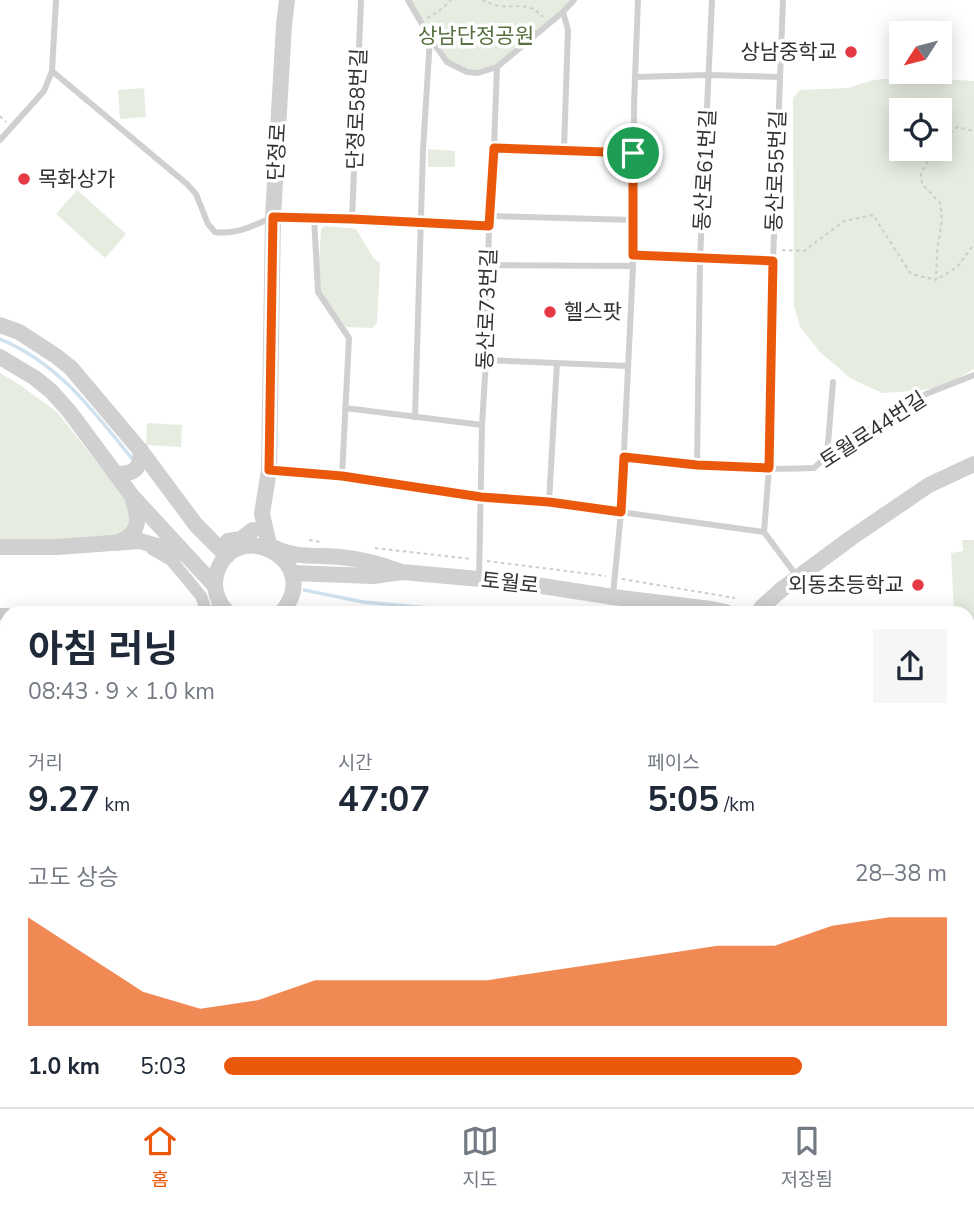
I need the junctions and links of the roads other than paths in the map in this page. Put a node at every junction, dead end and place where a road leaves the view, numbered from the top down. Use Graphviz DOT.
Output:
graph roads {
  1 [pos="287,0"];
  2 [pos="361,0"];
  3 [pos="408,0"];
  4 [pos="574,0"];
  5 [pos="638,0"];
  6 [pos="712,0"];
  7 [pos="783,0"];
  8 [pos="54,2"];
  9 [pos="563,12"];
  10 [pos="430,38"];
  11 [pos="496,68"];
  12 [pos="52,71"];
  13 [pos="709,75"];
  14 [pos="635,77"];
  15 [pos="779,77"];
  16 [pos="0,140"];
  17 [pos="494,148"];
  18 [pos="564,149"];
  19 [pos="633,153"];
  20 [pos="491,216"];
  21 [pos="273,217"];
  22 [pos="313,217"];
  23 [pos="352,219"];
  24 [pos="633,220"];
  25 [pos="421,223"];
  26 [pos="489,226"];
  27 [pos="633,255"];
  28 [pos="701,259"];
  29 [pos="773,261"];
  30 [pos="489,265"];
  31 [pos="633,266"];
  32 [pos="0,325"];
  33 [pos="0,357"];
  34 [pos="486,360"];
  35 [pos="557,363"];
  36 [pos="628,366"];
  37 [pos="974,375"];
  38 [pos="833,383"];
  39 [pos="345,408"];
  40 [pos="415,417"];
  41 [pos="482,425"];
  42 [pos="141,452"];
  43 [pos="827,456"];
  44 [pos="624,457"];
  45 [pos="974,464"];
  46 [pos="697,465"];
  47 [pos="769,468"];
  48 [pos="269,470"];
  49 [pos="116,474"];
  50 [pos="342,476"];
  51 [pos="132,496"];
  52 [pos="481,497"];
  53 [pos="549,502"];
  54 [pos="621,512"];
  55 [pos="262,514"];
  56 [pos="196,525"];
  57 [pos="253,530"];
  58 [pos="764,532"];
  59 [pos="122,542"];
  60 [pos="245,546"];
  61 [pos="270,546"];
  62 [pos="0,547"];
  63 [pos="185,554"];
  64 [pos="227,556"];
  65 [pos="402,572"];
  66 [pos="292,573"];
  67 [pos="797,577"];
  68 [pos="479,580"];
  69 [pos="215,586"];
  70 [pos="613,597"];
  71 [pos="204,606"];
  72 [pos="219,606"];
  73 [pos="288,606"];
  74 [pos="686,606"];
  75 [pos="764,606"];
  1 -- 21 [label="street, 단정로"];
  2 -- 23 [label="lane, 단정로58번길"];
  3 -- 10 [label="lane"];
  4 -- 9 [label="lane"];
  5 -- 14 [label="lane"];
  6 -- 13 [label="lane, 동산로61번길"];
  7 -- 15 [label="lane, 동산로55번길"];
  8 -- 12 [label="lane"];
  9 -- 11 [label="lane"];
  9 -- 18 [label="lane"];
  10 -- 11 [label="lane"];
  10 -- 25 [label="lane"];
  11 -- 17 [label="lane, 동산로73번길"];
  12 -- 16 [label="lane"];
  12 -- 21 [label="lane"];
  13 -- 14 [label="lane"];
  13 -- 15 [label="lane"];
  13 -- 28 [label="lane, 동산로61번길"];
  14 -- 19 [label="lane"];
  15 -- 29 [label="lane, 동산로55번길"];
  17 -- 18 [label="lane"];
  17 -- 20 [label="lane, 동산로73번길"];
  18 -- 19 [label="lane"];
  19 -- 24 [label="lane"];
  20 -- 24 [label="lane"];
  20 -- 26 [label="lane, 동산로73번길"];
  21 -- 22 [label="lane"];
  21 -- 48 [label="street, 단정로"];
  22 -- 23 [label="lane"];
  22 -- 39 [label="lane"];
  23 -- 25 [label="lane"];
  24 -- 27 [label="lane"];
  25 -- 26 [label="lane"];
  25 -- 40 [label="lane"];
  26 -- 30 [label="lane, 동산로73번길"];
  27 -- 28 [label="lane"];
  27 -- 31 [label="lane"];
  28 -- 29 [label="lane"];
  28 -- 46 [label="lane, 동산로61번길"];
  29 -- 47 [label="lane, 동산로55번길"];
  30 -- 31 [label="lane"];
  30 -- 34 [label="lane, 동산로73번길"];
  31 -- 36 [label="lane"];
  32 -- 42 [label="street"];
  33 -- 49 [label="street"];
  34 -- 35 [label="lane"];
  34 -- 41 [label="lane, 동산로73번길"];
  35 -- 36 [label="lane"];
  35 -- 53 [label="lane"];
  36 -- 44 [label="lane"];
  37 -- 43 [label="lane, 토월로44번길"];
  38 -- 43 [label="lane"];
  39 -- 40 [label="lane"];
  39 -- 50 [label="lane"];
  40 -- 41 [label="lane"];
  41 -- 52 [label="lane, 동산로73번길"];
  42 -- 49 [label="street"];
  42 -- 56 [label="street"];
  43 -- 47 [label="lane, 토월로44번길"];
  44 -- 46 [label="lane"];
  44 -- 54 [label="lane"];
  45 -- 67 [label="street"];
  46 -- 47 [label="lane"];
  47 -- 58 [label="lane, 동산로55번길"];
  48 -- 50 [label="lane"];
  48 -- 55 [label="street, 단정로"];
  49 -- 51 [label="street"];
  50 -- 52 [label="lane"];
  51 -- 59 [label="street"];
  51 -- 63 [label="street"];
  52 -- 53 [label="lane"];
  52 -- 68 [label="lane, 동산로73번길"];
  53 -- 54 [label="lane"];
  54 -- 58 [label="lane"];
  54 -- 70 [label="lane"];
  55 -- 57 [label="street, 단정로"];
  55 -- 61 [label="street, 단정로"];
  56 -- 57 [label="street"];
  56 -- 64 [label="street"];
  57 -- 60 [label="street, 단정로"];
  58 -- 67 [label="lane"];
  59 -- 62 [label="street"];
  59 -- 63 [label="street"];
  59 -- 71 [label="street"];
  60 -- 61 [label="street"];
  60 -- 64 [label="street"];
  61 -- 65 [label="street"];
  61 -- 66 [label="street"];
  63 -- 69 [label="street"];
  64 -- 69 [label="street"];
  65 -- 66 [label="street, 토월로"];
  65 -- 68 [label="street, 토월로"];
  66 -- 73 [label="street"];
  67 -- 75 [label="street"];
  68 -- 70 [label="street, 토월로"];
  69 -- 72 [label="street"];
  70 -- 74 [label="street, 토월로"];
}
